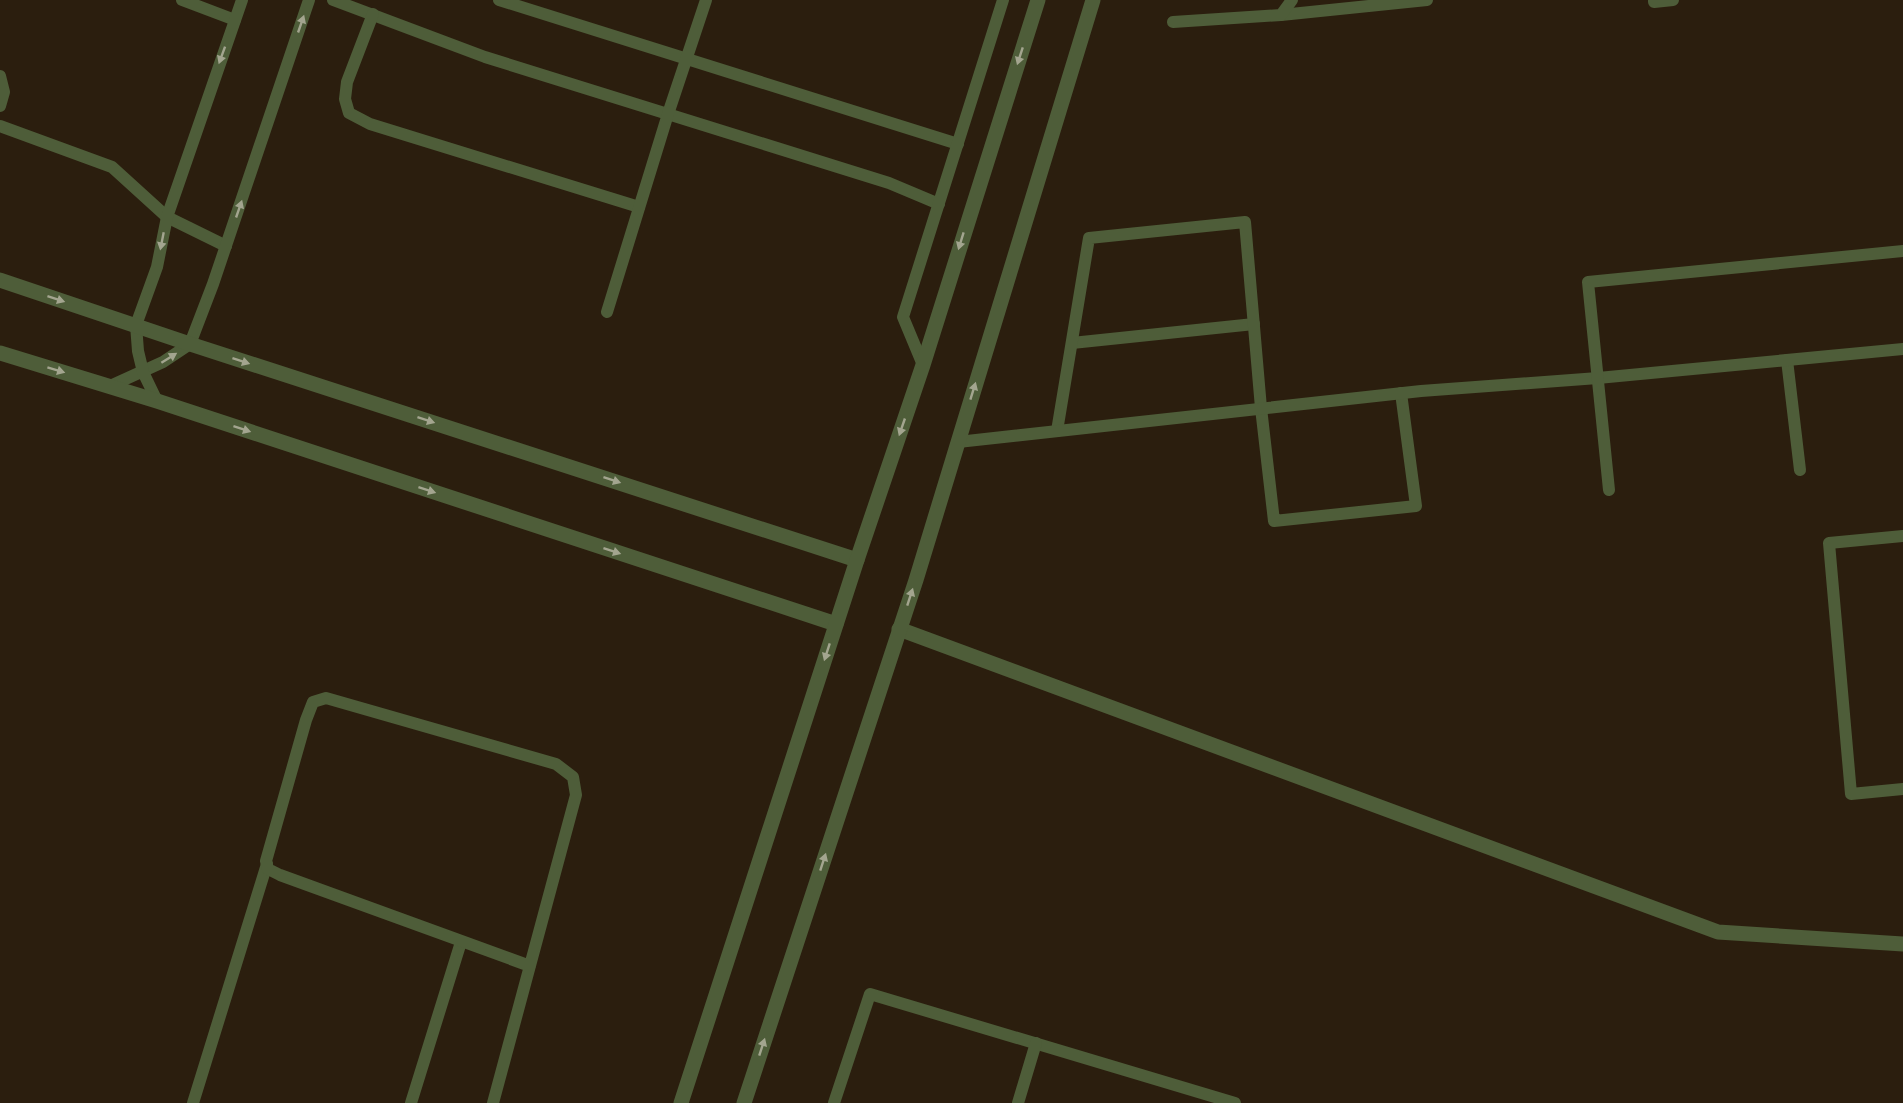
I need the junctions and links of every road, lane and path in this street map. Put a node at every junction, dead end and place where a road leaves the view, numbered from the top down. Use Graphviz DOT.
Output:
graph roads {
  1 [pos="182,0"];
  2 [pos="242,0"];
  3 [pos="309,0"];
  4 [pos="333,0"];
  5 [pos="499,0"];
  6 [pos="706,0"];
  7 [pos="1003,0"];
  8 [pos="1038,0"];
  9 [pos="1093,0"];
  10 [pos="1292,0"];
  11 [pos="1427,0"];
  12 [pos="1654,0"];
  13 [pos="1673,0"];
  14 [pos="373,14"];
  15 [pos="1281,15"];
  16 [pos="235,20"];
  17 [pos="1173,22"];
  18 [pos="686,59"];
  19 [pos="0,76"];
  20 [pos="0,105"];
  21 [pos="668,114"];
  22 [pos="0,126"];
  23 [pos="958,144"];
  24 [pos="939,204"];
  25 [pos="639,207"];
  26 [pos="167,217"];
  27 [pos="226,246"];
  28 [pos="1903,251"];
  29 [pos="0,280"];
  30 [pos="607,312"];
  31 [pos="1254,324"];
  32 [pos="136,325"];
  33 [pos="1072,343"];
  34 [pos="190,344"];
  35 [pos="1903,349"];
  36 [pos="0,353"];
  37 [pos="1787,360"];
  38 [pos="923,365"];
  39 [pos="143,372"];
  40 [pos="1598,378"];
  41 [pos="108,387"];
  42 [pos="1401,393"];
  43 [pos="157,401"];
  44 [pos="1262,408"];
  45 [pos="1056,431"];
  46 [pos="958,442"];
  47 [pos="1800,470"];
  48 [pos="1608,490"];
  49 [pos="1903,536"];
  50 [pos="857,560"];
  51 [pos="836,624"];
  52 [pos="899,629"];
  53 [pos="1903,789"];
  54 [pos="267,864"];
  55 [pos="461,942"];
  56 [pos="1903,944"];
  57 [pos="530,966"];
  58 [pos="1036,1043"];
  59 [pos="193,1103"];
  60 [pos="411,1103"];
  61 [pos="493,1103"];
  62 [pos="681,1103"];
  63 [pos="744,1103"];
  64 [pos="834,1103"];
  65 [pos="1018,1103"];
  66 [pos="1235,1103"];
  1 -- 16 [label="lane"];
  2 -- 16 [label="lane"];
  27 -- 3 [label="lane, one-way"];
  4 -- 14 [label="lane"];
  5 -- 18 [label="lane"];
  6 -- 18 [label="lane"];
  7 -- 23 [label="lane"];
  8 -- 38 [label="street, one-way"];
  46 -- 9 [label="street, one-way"];
  10 -- 15 [label="lane"];
  11 -- 15 [label="lane"];
  12 -- 13 [label="lane"];
  14 -- 21 [label="lane"];
  14 -- 25 [label="lane"];
  15 -- 17 [label="lane"];
  16 -- 26 [label="lane, one-way"];
  18 -- 21 [label="lane"];
  18 -- 23 [label="lane"];
  19 -- 20 [label="lane"];
  21 -- 24 [label="lane"];
  21 -- 25 [label="lane"];
  22 -- 26 [label="lane"];
  23 -- 24 [label="lane"];
  24 -- 38 [label="lane"];
  25 -- 30 [label="lane"];
  26 -- 27 [label="lane"];
  26 -- 32 [label="lane, one-way"];
  27 -- 34 [label="lane"];
  28 -- 40 [label="lane"];
  29 -- 32 [label="street, one-way"];
  31 -- 33 [label="lane"];
  31 -- 33 [label="lane"];
  31 -- 44 [label="lane"];
  32 -- 34 [label="street"];
  32 -- 39 [label="lane"];
  33 -- 45 [label="lane"];
  39 -- 34 [label="lane, one-way"];
  34 -- 50 [label="street, one-way"];
  35 -- 37 [label="lane"];
  36 -- 41 [label="street, one-way"];
  37 -- 40 [label="lane"];
  37 -- 47 [label="lane"];
  38 -- 50 [label="street, one-way"];
  39 -- 41 [label="lane"];
  39 -- 43 [label="lane"];
  40 -- 42 [label="lane"];
  40 -- 48 [label="lane"];
  41 -- 43 [label="street"];
  42 -- 44 [label="lane"];
  42 -- 44 [label="lane"];
  43 -- 51 [label="street, one-way"];
  44 -- 45 [label="lane"];
  45 -- 46 [label="lane"];
  52 -- 46 [label="street, one-way"];
  49 -- 53 [label="lane"];
  50 -- 51 [label="street"];
  51 -- 62 [label="street, one-way"];
  52 -- 56 [label="street"];
  63 -- 52 [label="street, one-way"];
  54 -- 55 [label="lane"];
  54 -- 57 [label="lane"];
  54 -- 59 [label="lane"];
  55 -- 57 [label="lane"];
  55 -- 60 [label="lane"];
  57 -- 61 [label="lane"];
  58 -- 64 [label="lane"];
  58 -- 65 [label="lane"];
  58 -- 66 [label="lane"];
}
